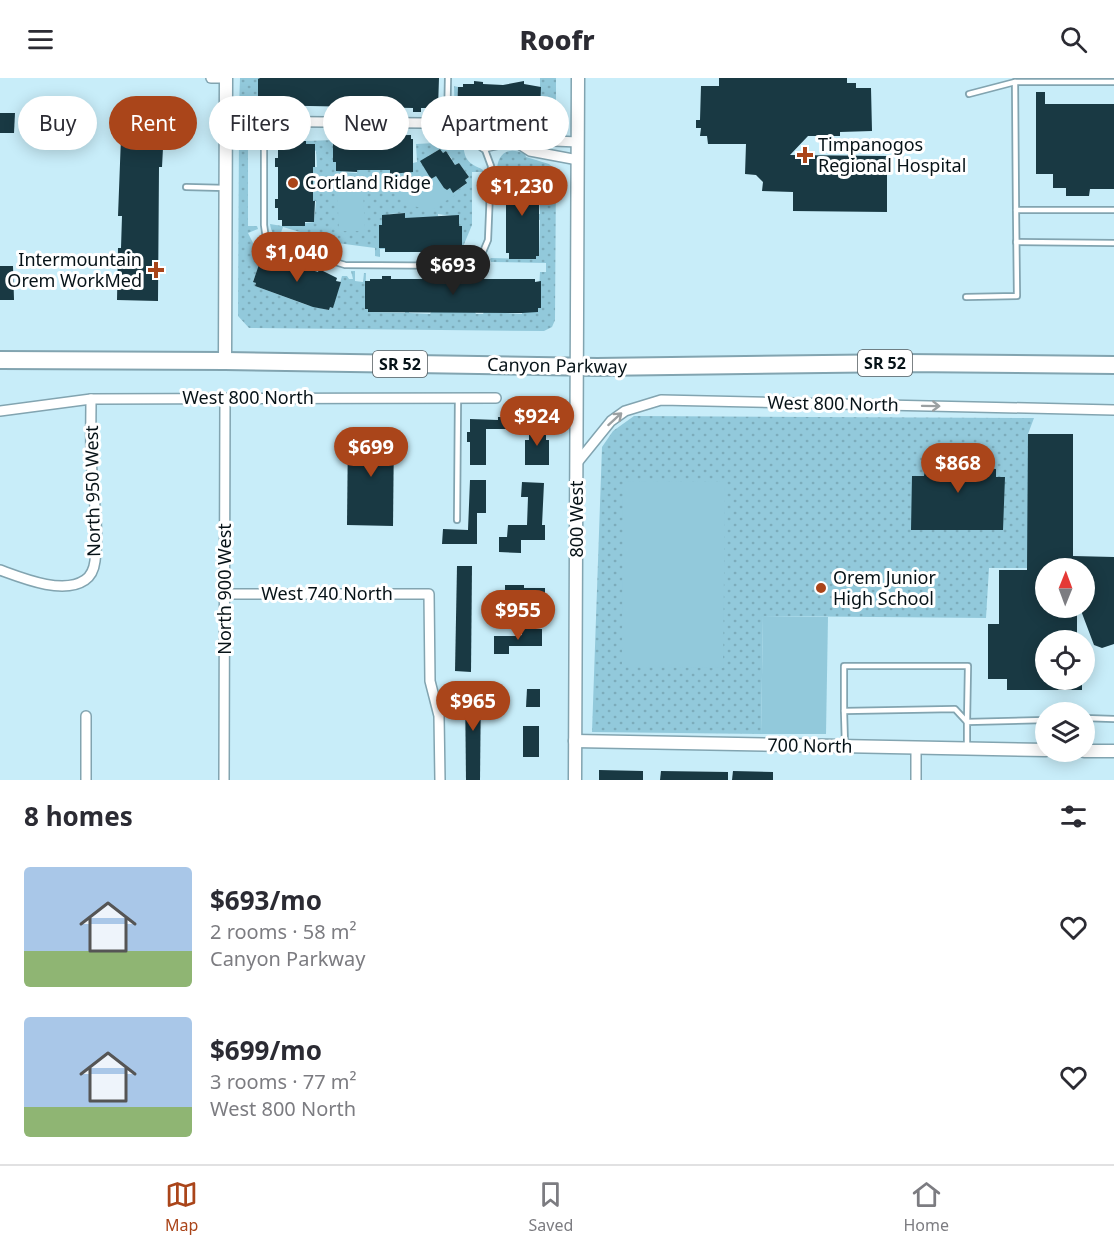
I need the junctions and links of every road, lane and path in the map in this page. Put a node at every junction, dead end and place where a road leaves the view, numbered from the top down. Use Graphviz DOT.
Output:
graph roads {
  1 [pos="211,78"];
  2 [pos="226,78"];
  3 [pos="448,78"];
  4 [pos="578,78"];
  5 [pos="1015,82"];
  6 [pos="1114,82"];
  7 [pos="969,94"];
  8 [pos="226,96"];
  9 [pos="448,96"];
  10 [pos="311,122"];
  11 [pos="421,123"];
  12 [pos="569,142"];
  13 [pos="578,142"];
  14 [pos="227,150"];
  15 [pos="264,150"];
  16 [pos="485,150"];
  17 [pos="528,150"];
  18 [pos="578,160"];
  19 [pos="186,187"];
  20 [pos="226,188"];
  21 [pos="1016,210"];
  22 [pos="1114,210"];
  23 [pos="1016,242"];
  24 [pos="1114,243"];
  25 [pos="966,297"];
  26 [pos="0,360"];
  27 [pos="225,361"];
  28 [pos="1114,365"];
  29 [pos="576,367"];
  30 [pos="225,398"];
  31 [pos="458,398"];
  32 [pos="496,398"];
  33 [pos="91,399"];
  34 [pos="1114,410"];
  35 [pos="0,411"];
  36 [pos="577,463"];
  37 [pos="457,520"];
  38 [pos="0,570"];
  39 [pos="225,594"];
  40 [pos="844,711"];
  41 [pos="86,716"];
  42 [pos="1095,718"];
  43 [pos="1114,718"];
  44 [pos="1035,720"];
  45 [pos="967,722"];
  46 [pos="575,741"];
  47 [pos="846,746"];
  48 [pos="916,748"];
  49 [pos="967,748"];
  50 [pos="1035,750"];
  51 [pos="1095,751"];
  52 [pos="1114,751"];
  53 [pos="86,780"];
  54 [pos="224,780"];
  55 [pos="440,780"];
  56 [pos="575,780"];
  57 [pos="916,780"];
  1 -- 2 [label="street"];
  2 -- 8 [label="street"];
  3 -- 9 [label="lane"];
  4 -- 13 [label="street, 800 West"];
  5 -- 6 [label="lane"];
  5 -- 7 [label="lane"];
  5 -- 21 [label="lane"];
  10 -- 11 [label="street"];
  12 -- 13 [label="street"];
  13 -- 18 [label="street, 800 West"];
  14 -- 20 [label="street"];
  15 -- 16 [label="lane"];
  17 -- 18 [label="street"];
  18 -- 29 [label="street, 800 West"];
  19 -- 20 [label="lane"];
  20 -- 27 [label="street"];
  21 -- 22 [label="lane"];
  21 -- 23 [label="lane"];
  23 -- 24 [label="lane"];
  23 -- 25 [label="lane"];
  26 -- 27 [label="highway, Canyon Parkway / SR 52"];
  27 -- 29 [label="highway, Canyon Parkway / SR 52"];
  28 -- 29 [label="highway, Canyon Parkway / SR 52"];
  29 -- 36 [label="street, 800 West"];
  30 -- 31 [label="street, West 800 North"];
  30 -- 33 [label="street, West 800 North"];
  30 -- 39 [label="street, North 900 West"];
  31 -- 32 [label="street, West 800 North"];
  31 -- 37 [label="lane"];
  33 -- 35 [label="street, West 800 North"];
  33 -- 38 [label="street, North 950 West"];
  36 -- 34 [label="street, West 800 North, one-way"];
  36 -- 46 [label="street, 800 West"];
  39 -- 54 [label="street, North 900 West"];
  39 -- 55 [label="street, West 740 North"];
  40 -- 45 [label="lane"];
  40 -- 45 [label="lane"];
  40 -- 47 [label="lane"];
  41 -- 53 [label="street"];
  42 -- 43 [label="lane"];
  44 -- 45 [label="lane"];
  45 -- 49 [label="lane"];
  46 -- 47 [label="street, 700 North"];
  46 -- 56 [label="street, 800 West"];
  47 -- 48 [label="street, 700 North"];
  48 -- 49 [label="street, 700 North"];
  48 -- 57 [label="street"];
  49 -- 50 [label="street, 700 North"];
  51 -- 52 [label="street"];
}
